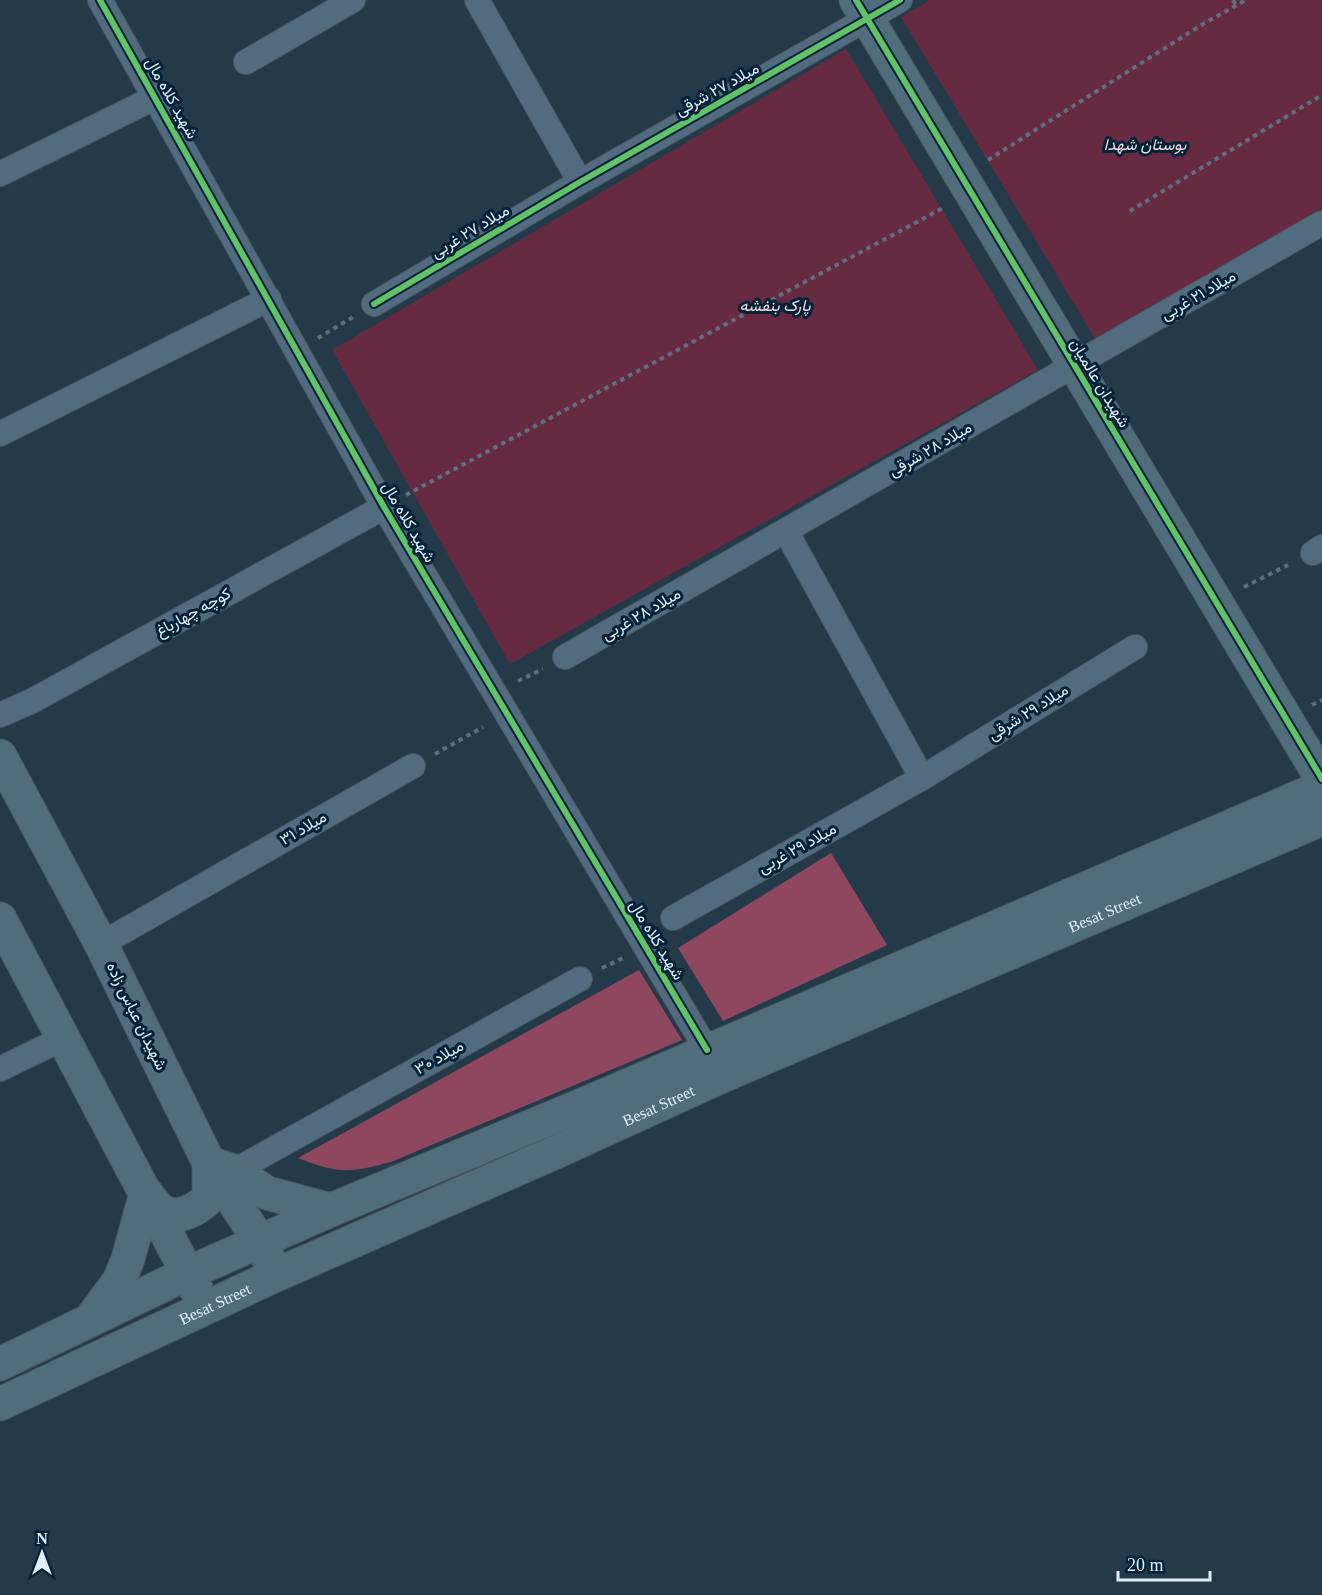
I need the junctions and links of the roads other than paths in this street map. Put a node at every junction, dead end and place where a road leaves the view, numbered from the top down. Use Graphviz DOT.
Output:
graph roads {
  1 [pos="100,0"];
  2 [pos="352,0"];
  3 [pos="477,0"];
  4 [pos="900,0"];
  5 [pos="861,10"];
  6 [pos="246,62"];
  7 [pos="156,97"];
  8 [pos="0,174"];
  9 [pos="580,182"];
  10 [pos="1322,223"];
  11 [pos="269,299"];
  12 [pos="374,304"];
  13 [pos="1074,367"];
  14 [pos="0,434"];
  15 [pos="384,507"];
  16 [pos="786,531"];
  17 [pos="1135,647"];
  18 [pos="566,657"];
  19 [pos="0,715"];
  20 [pos="0,756"];
  21 [pos="413,766"];
  22 [pos="922,778"];
  23 [pos="1322,779"];
  24 [pos="1322,787"];
  25 [pos="1322,819"];
  26 [pos="673,918"];
  27 [pos="0,919"];
  28 [pos="100,944"];
  29 [pos="580,979"];
  30 [pos="64,1038"];
  31 [pos="707,1050"];
  32 [pos="0,1069"];
  33 [pos="222,1167"];
  34 [pos="146,1193"];
  35 [pos="331,1210"];
  36 [pos="260,1242"];
  37 [pos="188,1272"];
  38 [pos="276,1275"];
  39 [pos="205,1309"];
  40 [pos="88,1322"];
  41 [pos="0,1364"];
  42 [pos="0,1404"];
  1 -- 7 [label="street, شهید کلاه مال"];
  2 -- 6 [label="street"];
  3 -- 9 [label="street"];
  4 -- 5 [label="street, میلاد ۲۷ شرقی"];
  5 -- 9 [label="street, میلاد ۲۷ شرقی"];
  5 -- 13 [label="main road, شهیدان عالمیان"];
  7 -- 8 [label="street"];
  7 -- 11 [label="street, شهید کلاه مال"];
  9 -- 12 [label="street, میلاد ۲۷ غربی"];
  10 -- 13 [label="street, میلاد ۲۱ غربی"];
  11 -- 14 [label="street"];
  11 -- 15 [label="street, شهید کلاه مال"];
  13 -- 16 [label="street, میلاد ۲۸ شرقی"];
  13 -- 23 [label="main road, شهیدان عالمیان"];
  15 -- 19 [label="street, کوچه چهارباغ"];
  15 -- 31 [label="street, شهید کلاه مال"];
  16 -- 18 [label="street, میلاد ۲۸ غربی"];
  16 -- 22 [label="street"];
  17 -- 22 [label="street, میلاد ۲۹ شرقی"];
  20 -- 28 [label="main road, شهیدان عباس زاده"];
  21 -- 28 [label="street, میلاد ۳۱"];
  22 -- 26 [label="street, میلاد ۲۹ غربی"];
  24 -- 31 [label="main road, Besat Street"];
  25 -- 38 [label="main road, Besat Street"];
  27 -- 30 [label="main road"];
  28 -- 33 [label="main road, شهیدان عباس زاده"];
  29 -- 33 [label="street, میلاد ۳۰"];
  30 -- 32 [label="street"];
  30 -- 34 [label="main road"];
  31 -- 35 [label="main road, Besat Street"];
  33 -- 34 [label="main road"];
  33 -- 35 [label="main road"];
  33 -- 36 [label="main road, شهیدان عباس زاده"];
  34 -- 37 [label="main road"];
  34 -- 40 [label="main road"];
  35 -- 36 [label="main road, Besat Street"];
  36 -- 37 [label="main road, Besat Street"];
  36 -- 38 [label="main road, شهیدان عباس زاده"];
  37 -- 39 [label="main road"];
  37 -- 40 [label="main road, Besat Street"];
  38 -- 39 [label="main road, Besat Street"];
  39 -- 42 [label="main road, Besat Street"];
  40 -- 41 [label="main road, Besat Street"];
}
